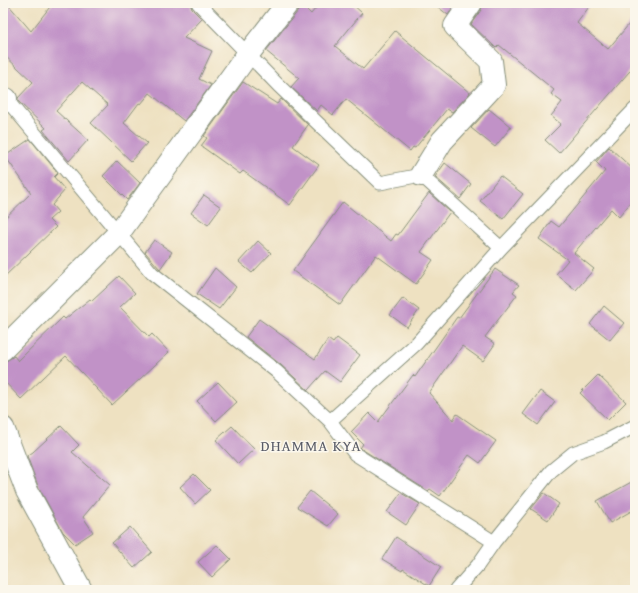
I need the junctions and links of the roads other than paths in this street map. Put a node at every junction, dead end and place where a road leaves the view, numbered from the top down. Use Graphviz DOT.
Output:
graph roads {
  1 [pos="198,3"];
  2 [pos="288,3"];
  3 [pos="471,3"];
  4 [pos="248,54"];
  5 [pos="4,97"];
  6 [pos="635,109"];
  7 [pos="421,175"];
  8 [pos="118,234"];
  9 [pos="501,248"];
  10 [pos="3,349"];
  11 [pos="330,422"];
  12 [pos="635,426"];
  13 [pos="3,428"];
  14 [pos="494,542"];
  15 [pos="81,590"];
  16 [pos="456,590"];
  1 -- 4 [label="lane"];
  2 -- 4 [label="street"];
  3 -- 7 [label="street"];
  4 -- 7 [label="lane"];
  4 -- 8 [label="street"];
  5 -- 8 [label="lane"];
  6 -- 9 [label="lane"];
  7 -- 9 [label="lane"];
  8 -- 10 [label="street"];
  8 -- 11 [label="lane"];
  9 -- 11 [label="lane"];
  11 -- 14 [label="lane"];
  12 -- 14 [label="lane"];
  13 -- 15 [label="street"];
  14 -- 16 [label="lane"];
}
